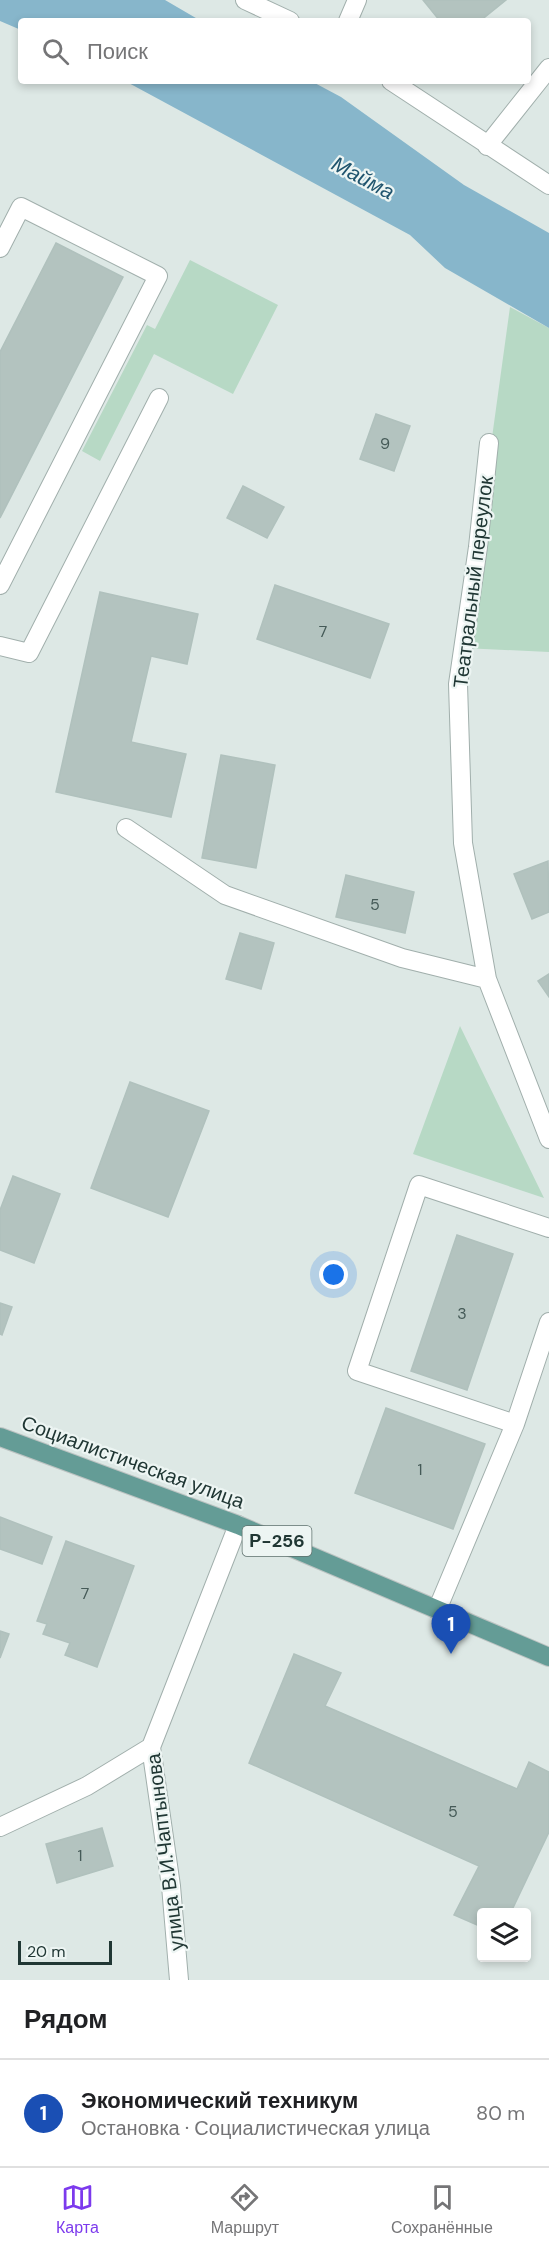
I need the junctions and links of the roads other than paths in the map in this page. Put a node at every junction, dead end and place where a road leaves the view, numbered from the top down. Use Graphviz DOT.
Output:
graph roads {
  1 [pos="245,0"];
  2 [pos="357,0"];
  3 [pos="284,18"];
  4 [pos="349,18"];
  5 [pos="549,68"];
  6 [pos="395,84"];
  7 [pos="486,146"];
  8 [pos="549,185"];
  9 [pos="0,248"];
  10 [pos="159,398"];
  11 [pos="489,443"];
  12 [pos="0,585"];
  13 [pos="0,646"];
  14 [pos="126,828"];
  15 [pos="487,979"];
  16 [pos="549,1139"];
  17 [pos="549,1228"];
  18 [pos="549,1322"];
  19 [pos="515,1424"];
  20 [pos="0,1437"];
  21 [pos="238,1525"];
  22 [pos="437,1610"];
  23 [pos="549,1657"];
  24 [pos="151,1747"];
  25 [pos="0,1827"];
  26 [pos="179,1980"];
  1 -- 3 [label="street"];
  2 -- 4 [label="street"];
  5 -- 7 [label="street"];
  6 -- 7 [label="street"];
  7 -- 8 [label="street"];
  9 -- 12 [label="street"];
  10 -- 13 [label="street"];
  11 -- 15 [label="street, Театральный переулок"];
  14 -- 15 [label="street"];
  15 -- 16 [label="street, Театральный переулок"];
  17 -- 19 [label="street"];
  18 -- 19 [label="street"];
  19 -- 22 [label="street"];
  20 -- 21 [label="main road, Социалистическая улица / Р-256"];
  21 -- 22 [label="main road, Социалистическая улица / Р-256"];
  21 -- 24 [label="street, улица В.И.Чаптынова"];
  22 -- 23 [label="main road, Социалистическая улица / Р-256"];
  24 -- 25 [label="street"];
  24 -- 26 [label="street, улица В.И.Чаптынова"];
}
